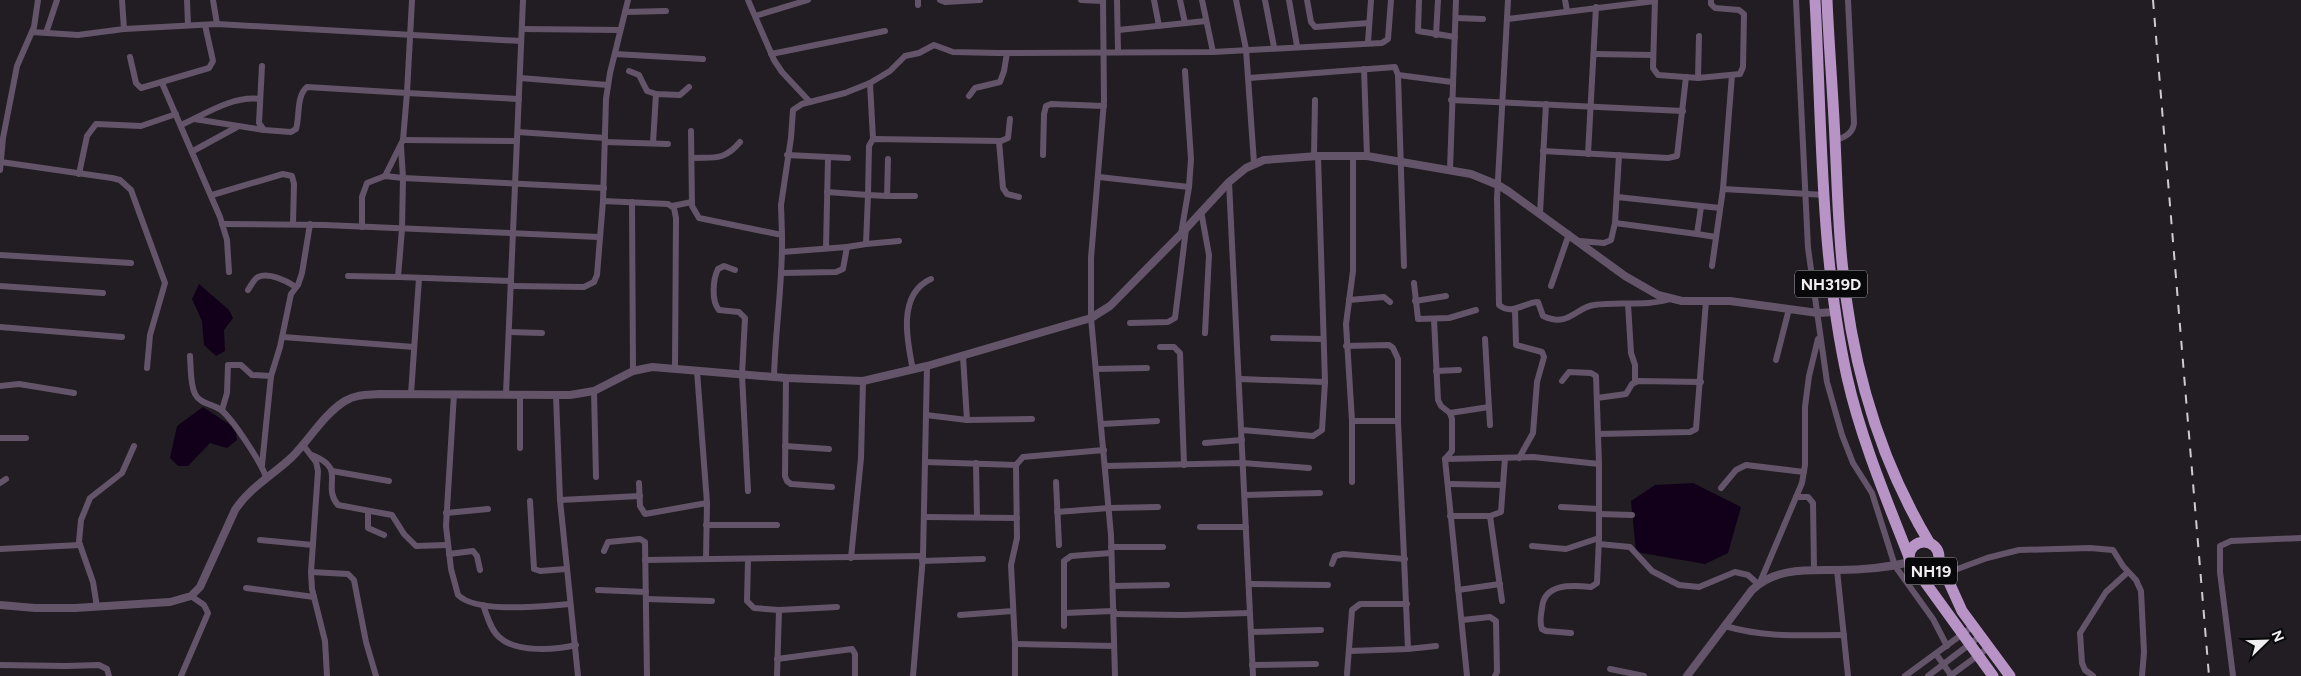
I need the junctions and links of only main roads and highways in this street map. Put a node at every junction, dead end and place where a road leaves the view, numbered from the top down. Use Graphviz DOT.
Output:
graph roads {
  1 [pos="1815,0"];
  2 [pos="1827,0"];
  3 [pos="1929,542"];
  4 [pos="1940,560"];
  5 [pos="1912,563"];
  6 [pos="1993,676"];
  7 [pos="2010,676"];
  1 -- 5 [label="highway, NH319D"];
  2 -- 3 [label="highway, NH319D"];
  3 -- 4 [label="highway, NH19"];
  3 -- 5 [label="highway, NH19"];
  4 -- 5 [label="highway, NH19"];
  4 -- 7 [label="highway"];
  5 -- 6 [label="highway, NH319D"];
}
